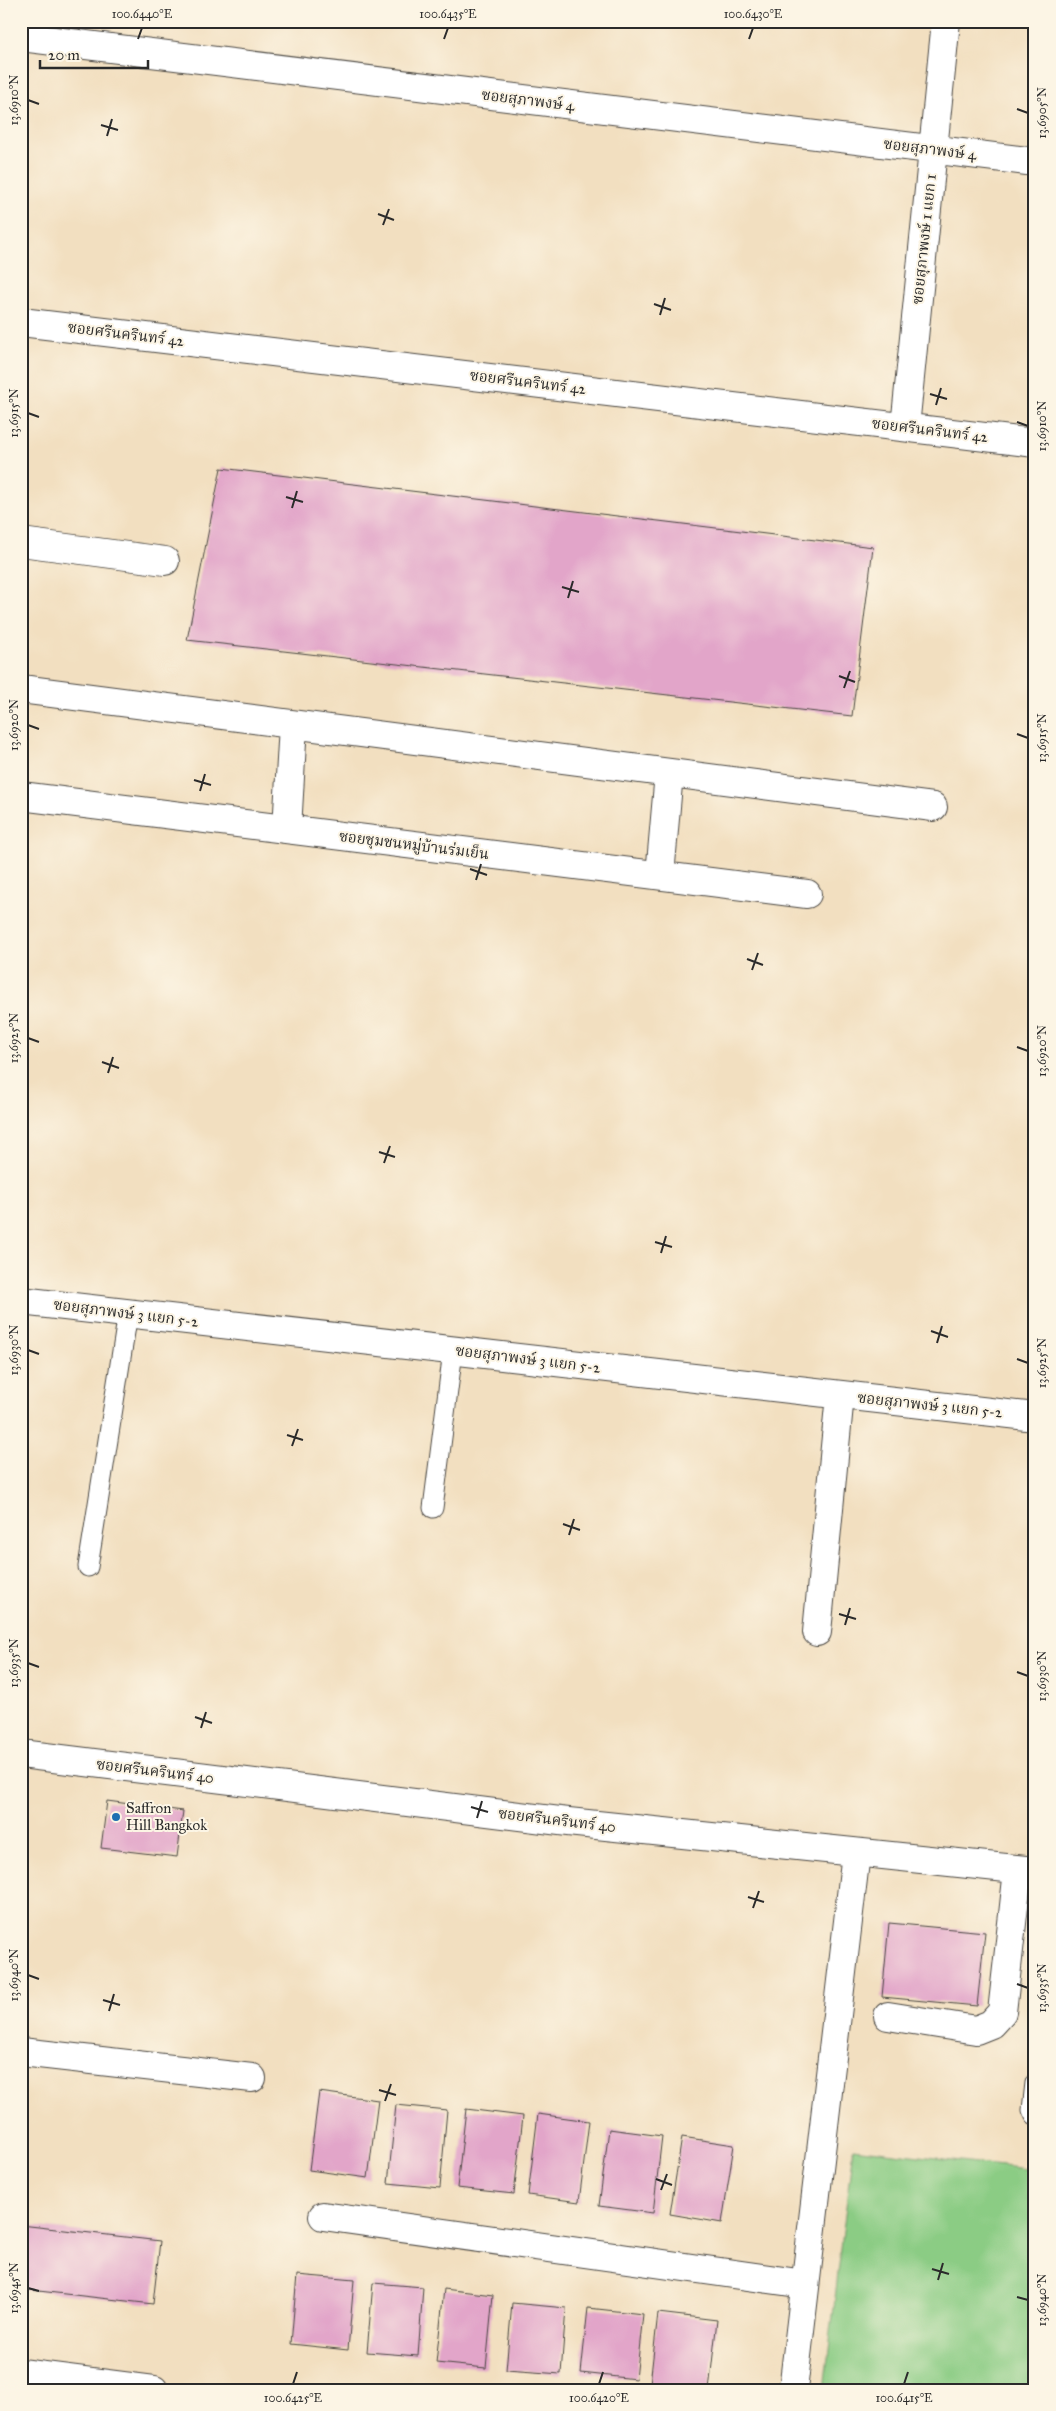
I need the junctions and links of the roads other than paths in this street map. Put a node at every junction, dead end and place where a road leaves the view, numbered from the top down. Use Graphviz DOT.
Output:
graph roads {
  1 [pos="946,21"];
  2 [pos="21,37"];
  3 [pos="933,150"];
  4 [pos="1035,162"];
  5 [pos="21,322"];
  6 [pos="905,427"];
  7 [pos="1035,442"];
  8 [pos="21,542"];
  9 [pos="165,562"];
  10 [pos="21,689"];
  11 [pos="293,725"];
  12 [pos="669,773"];
  13 [pos="21,796"];
  14 [pos="933,807"];
  15 [pos="287,829"];
  16 [pos="660,875"];
  17 [pos="807,894"];
  18 [pos="21,1301"];
  19 [pos="128,1313"];
  20 [pos="454,1351"];
  21 [pos="840,1395"];
  22 [pos="1035,1417"];
  23 [pos="433,1508"];
  24 [pos="88,1567"];
  25 [pos="817,1632"];
  26 [pos="21,1754"];
  27 [pos="856,1853"];
  28 [pos="1026,1870"];
  29 [pos="888,2016"];
  30 [pos="21,2052"];
  31 [pos="252,2078"];
  32 [pos="1035,2083"];
  33 [pos="1035,2116"];
  34 [pos="322,2216"];
  35 [pos="805,2284"];
  36 [pos="21,2373"];
  37 [pos="154,2390"];
  38 [pos="793,2390"];
  1 -- 3 [label="street, ซอยสุภาพงษ์ 1 แยก 1"];
  2 -- 3 [label="street, ซอยสุภาพงษ์ 4"];
  3 -- 4 [label="street, ซอยสุภาพงษ์ 4"];
  3 -- 6 [label="street, ซอยสุภาพงษ์ 1 แยก 1"];
  5 -- 6 [label="street, ซอยศรีนครินทร์ 42"];
  6 -- 7 [label="street, ซอยศรีนครินทร์ 42"];
  8 -- 9 [label="street"];
  10 -- 11 [label="street"];
  11 -- 12 [label="street"];
  11 -- 15 [label="street"];
  12 -- 14 [label="street"];
  12 -- 16 [label="street"];
  13 -- 15 [label="street, ซอยชุมชนหมู่บ้านร่มเย็น"];
  15 -- 16 [label="street, ซอยชุมชนหมู่บ้านร่มเย็น"];
  16 -- 17 [label="street, ซอยชุมชนหมู่บ้านร่มเย็น"];
  18 -- 19 [label="street, ซอยสุภาพงษ์ 3 แยก 5-2"];
  19 -- 20 [label="street, ซอยสุภาพงษ์ 3 แยก 5-2"];
  19 -- 24 [label="lane"];
  20 -- 21 [label="street, ซอยสุภาพงษ์ 3 แยก 5-2"];
  20 -- 23 [label="lane"];
  21 -- 22 [label="street, ซอยสุภาพงษ์ 3 แยก 5-2"];
  21 -- 25 [label="street"];
  26 -- 27 [label="street, ซอยศรีนครินทร์ 40"];
  27 -- 28 [label="street, ซอยศรีนครินทร์ 40"];
  27 -- 35 [label="street"];
  28 -- 29 [label="street"];
  30 -- 31 [label="street"];
  32 -- 33 [label="lane"];
  34 -- 35 [label="street"];
  35 -- 38 [label="street"];
  36 -- 37 [label="street"];
}
